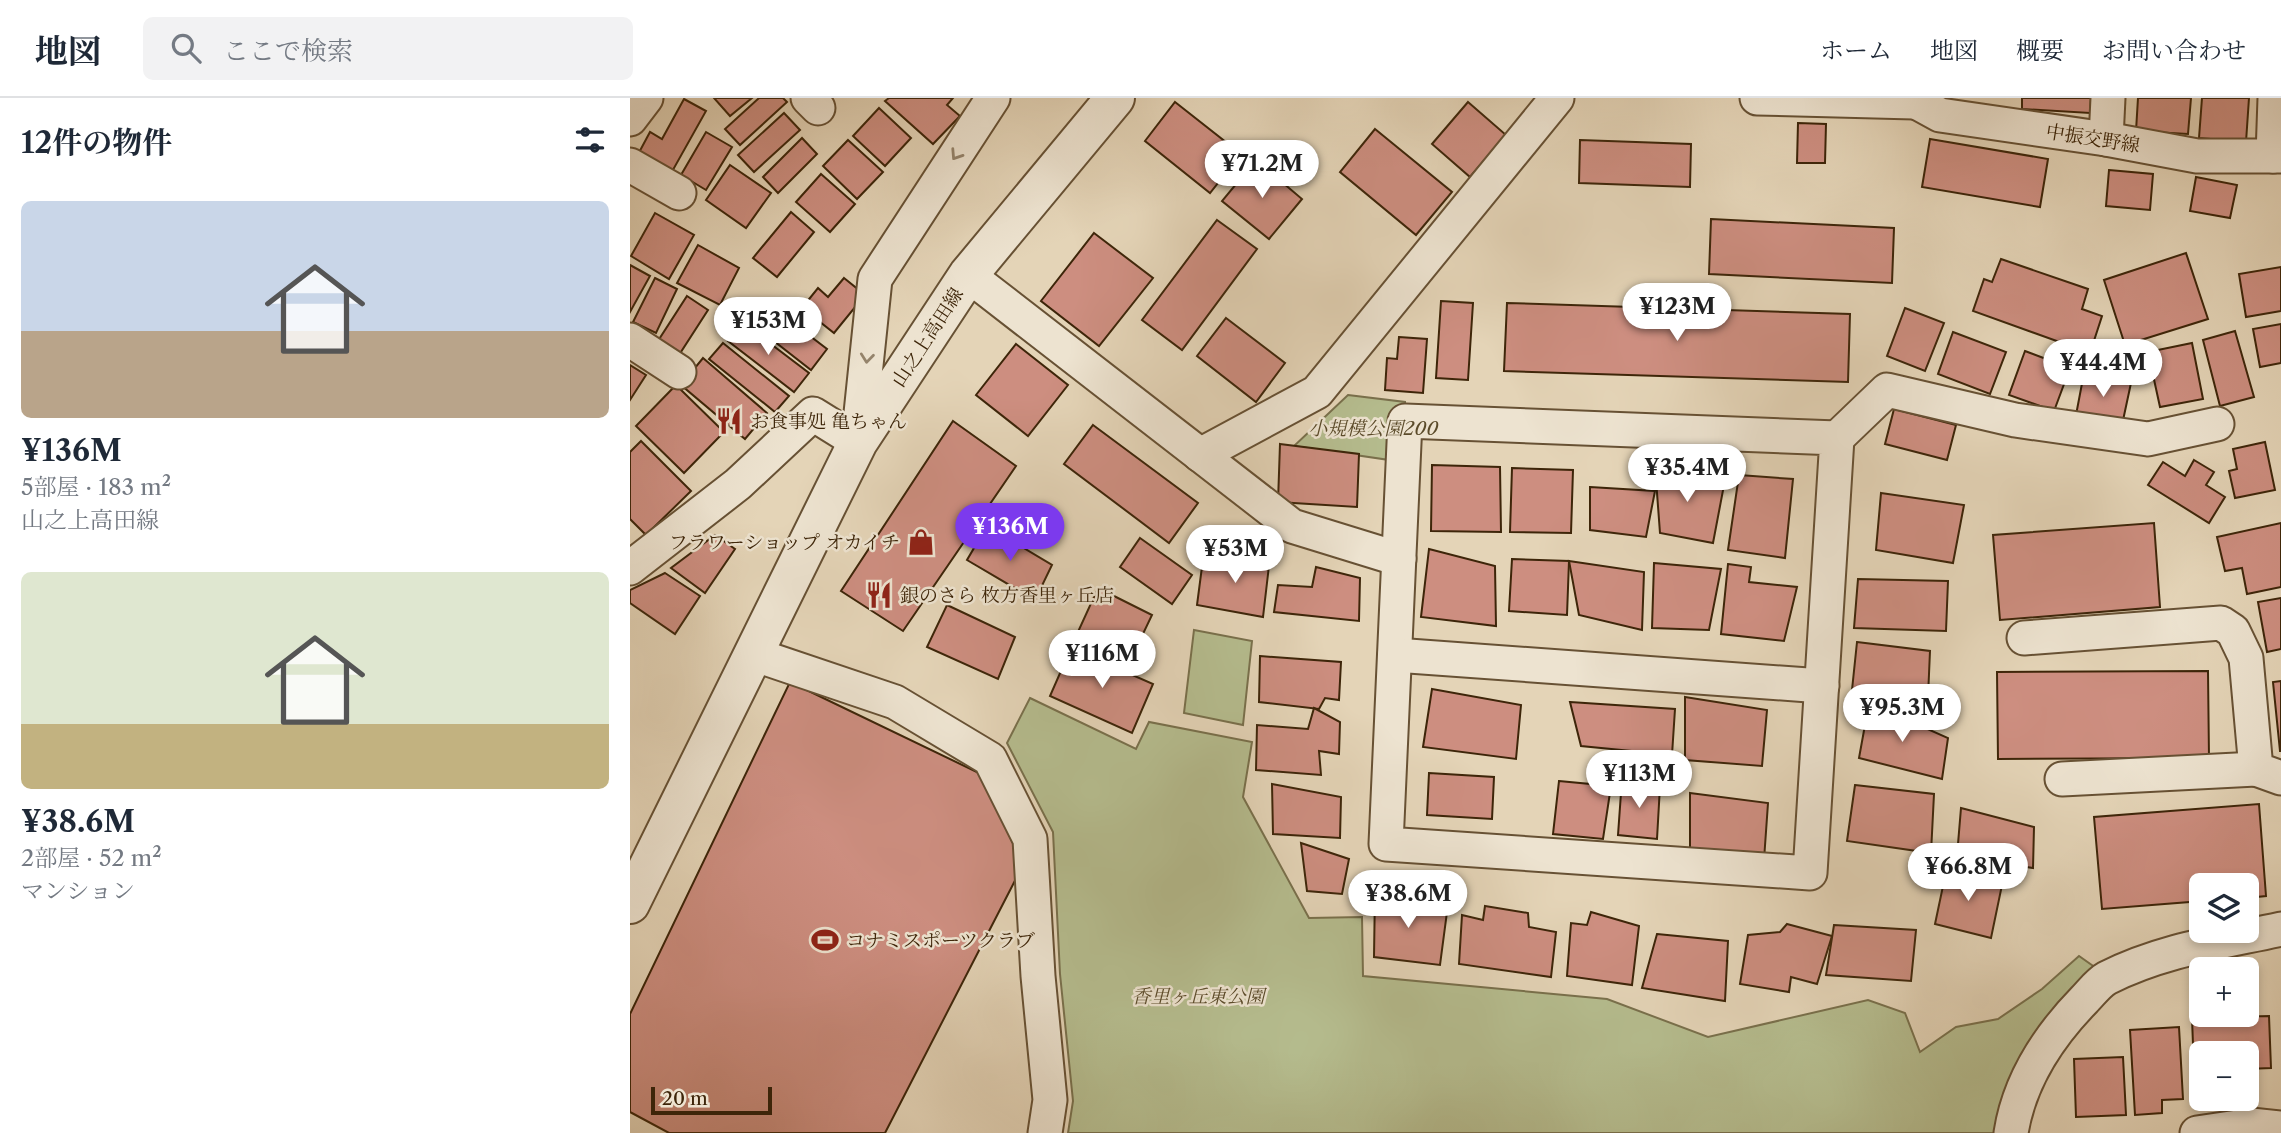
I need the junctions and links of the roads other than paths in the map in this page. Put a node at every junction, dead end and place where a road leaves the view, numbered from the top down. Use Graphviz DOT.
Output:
graph roads {
  1 [pos="646,98"];
  2 [pos="993,98"];
  3 [pos="1115,98"];
  4 [pos="1557,98"];
  5 [pos="1757,98"];
  6 [pos="2108,98"];
  7 [pos="2275,98"];
  8 [pos="1913,99"];
  9 [pos="630,119"];
  10 [pos="2106,139"];
  11 [pos="2277,156"];
  12 [pos="630,165"];
  13 [pos="680,193"];
  14 [pos="968,275"];
  15 [pos="630,340"];
  16 [pos="679,372"];
  17 [pos="2217,424"];
  18 [pos="1837,438"];
  19 [pos="858,442"];
  20 [pos="1200,456"];
  21 [pos="1399,559"];
  22 [pos="630,568"];
  23 [pos="2024,638"];
  24 [pos="753,654"];
  25 [pos="1395,654"];
  26 [pos="1822,686"];
  27 [pos="2268,774"];
  28 [pos="2062,779"];
  29 [pos="630,904"];
  30 [pos="2281,929"];
  31 [pos="2281,1128"];
  32 [pos="1045,1133"];
  33 [pos="2011,1133"];
  34 [pos="2197,1133"];
  1 -- 9 [label="street"];
  2 -- 19 [label="street, one-way"];
  3 -- 14 [label="street, 山之上高田線"];
  4 -- 20 [label="street"];
  5 -- 8 [label="street"];
  6 -- 10 [label="street"];
  7 -- 11 [label="street"];
  8 -- 10 [label="street, 中振交野線"];
  10 -- 11 [label="street, 中振交野線"];
  12 -- 13 [label="street"];
  14 -- 19 [label="street, 山之上高田線"];
  14 -- 20 [label="street"];
  15 -- 16 [label="street"];
  17 -- 18 [label="street"];
  18 -- 21 [label="street"];
  18 -- 26 [label="street"];
  19 -- 22 [label="street"];
  19 -- 24 [label="street, 山之上高田線"];
  20 -- 21 [label="street"];
  21 -- 25 [label="street"];
  23 -- 27 [label="street"];
  24 -- 29 [label="street, 山之上高田線"];
  24 -- 32 [label="street"];
  25 -- 26 [label="street"];
  25 -- 26 [label="street"];
  27 -- 28 [label="street"];
  30 -- 33 [label="street"];
  31 -- 34 [label="street"];
}
